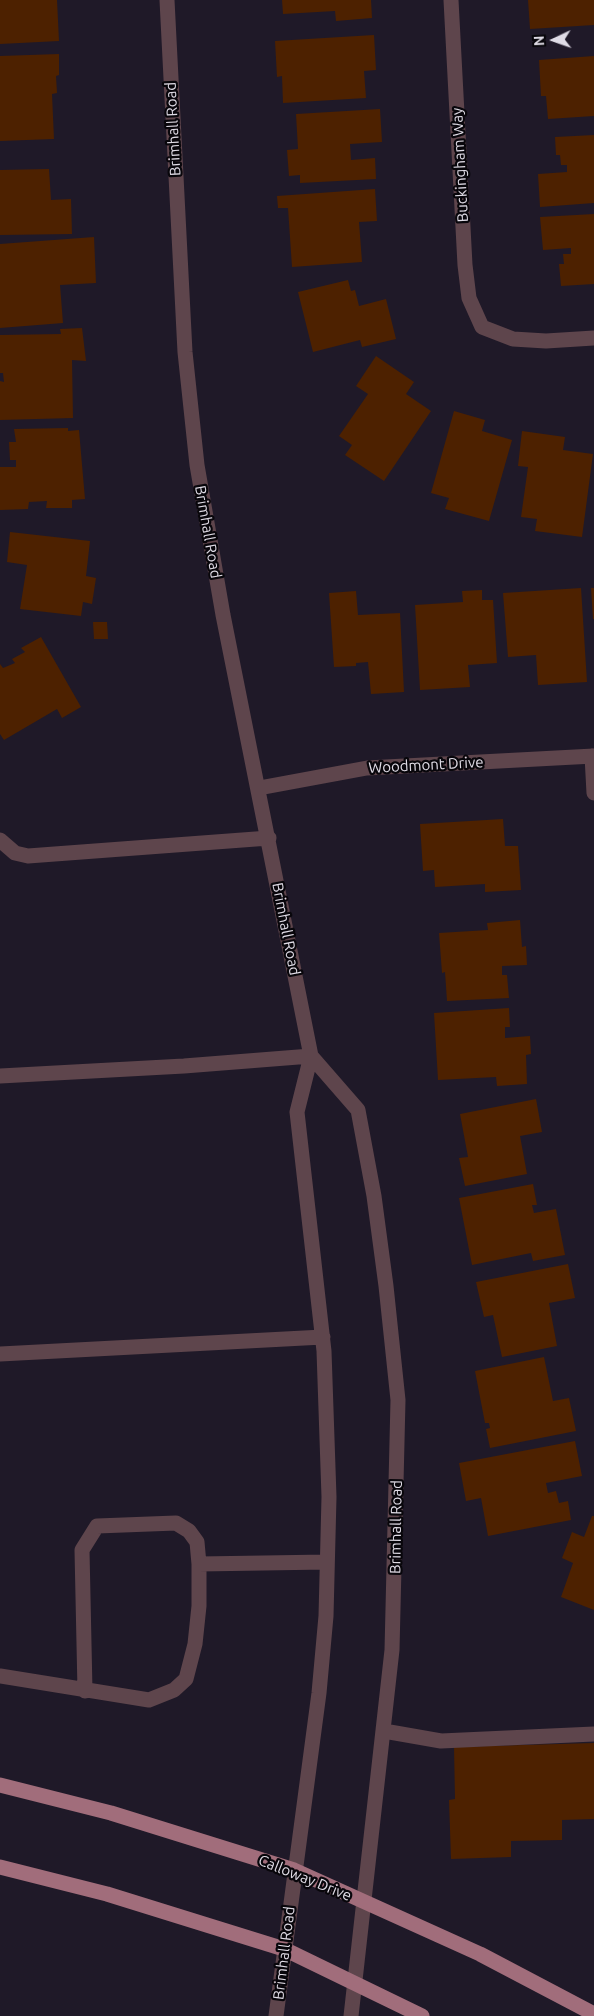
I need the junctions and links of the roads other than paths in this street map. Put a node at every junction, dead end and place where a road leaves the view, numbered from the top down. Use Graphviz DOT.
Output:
graph roads {
  1 [pos="167,0"];
  2 [pos="451,0"];
  3 [pos="594,338"];
  4 [pos="593,756"];
  5 [pos="259,788"];
  6 [pos="594,793"];
  7 [pos="269,838"];
  8 [pos="0,840"];
  9 [pos="311,1056"];
  10 [pos="0,1076"];
  11 [pos="323,1336"];
  12 [pos="0,1354"];
  13 [pos="327,1562"];
  14 [pos="199,1564"];
  15 [pos="0,1676"];
  16 [pos="85,1691"];
  17 [pos="384,1731"];
  18 [pos="594,1734"];
  19 [pos="0,1785"];
  20 [pos="0,1867"];
  21 [pos="294,1870"];
  22 [pos="362,1901"];
  23 [pos="284,1949"];
  24 [pos="355,1984"];
  25 [pos="594,2014"];
  26 [pos="276,2016"];
  27 [pos="351,2016"];
  28 [pos="422,2016"];
  1 -- 5 [label="street, Brimhall Road"];
  2 -- 3 [label="street, Buckingham Way"];
  4 -- 5 [label="street, Woodmont Drive"];
  4 -- 6 [label="street"];
  5 -- 7 [label="street, Brimhall Road"];
  7 -- 8 [label="street"];
  7 -- 9 [label="street, Brimhall Road"];
  9 -- 10 [label="street"];
  9 -- 11 [label="street, Brimhall Road"];
  9 -- 17 [label="street, Brimhall Road"];
  11 -- 12 [label="street"];
  11 -- 13 [label="street, Brimhall Road"];
  13 -- 14 [label="street"];
  13 -- 21 [label="street, Brimhall Road"];
  14 -- 16 [label="street"];
  14 -- 16 [label="street"];
  15 -- 16 [label="street"];
  17 -- 18 [label="street"];
  17 -- 22 [label="street, Brimhall Road"];
  19 -- 21 [label="main road, Calloway Drive"];
  20 -- 23 [label="main road"];
  21 -- 22 [label="main road, Calloway Drive"];
  21 -- 23 [label="street, Brimhall Road"];
  22 -- 24 [label="street, Brimhall Road"];
  22 -- 25 [label="main road, Calloway Drive"];
  23 -- 24 [label="main road"];
  23 -- 26 [label="street, Brimhall Road"];
  24 -- 27 [label="street, Brimhall Road"];
  24 -- 28 [label="main road"];
}
